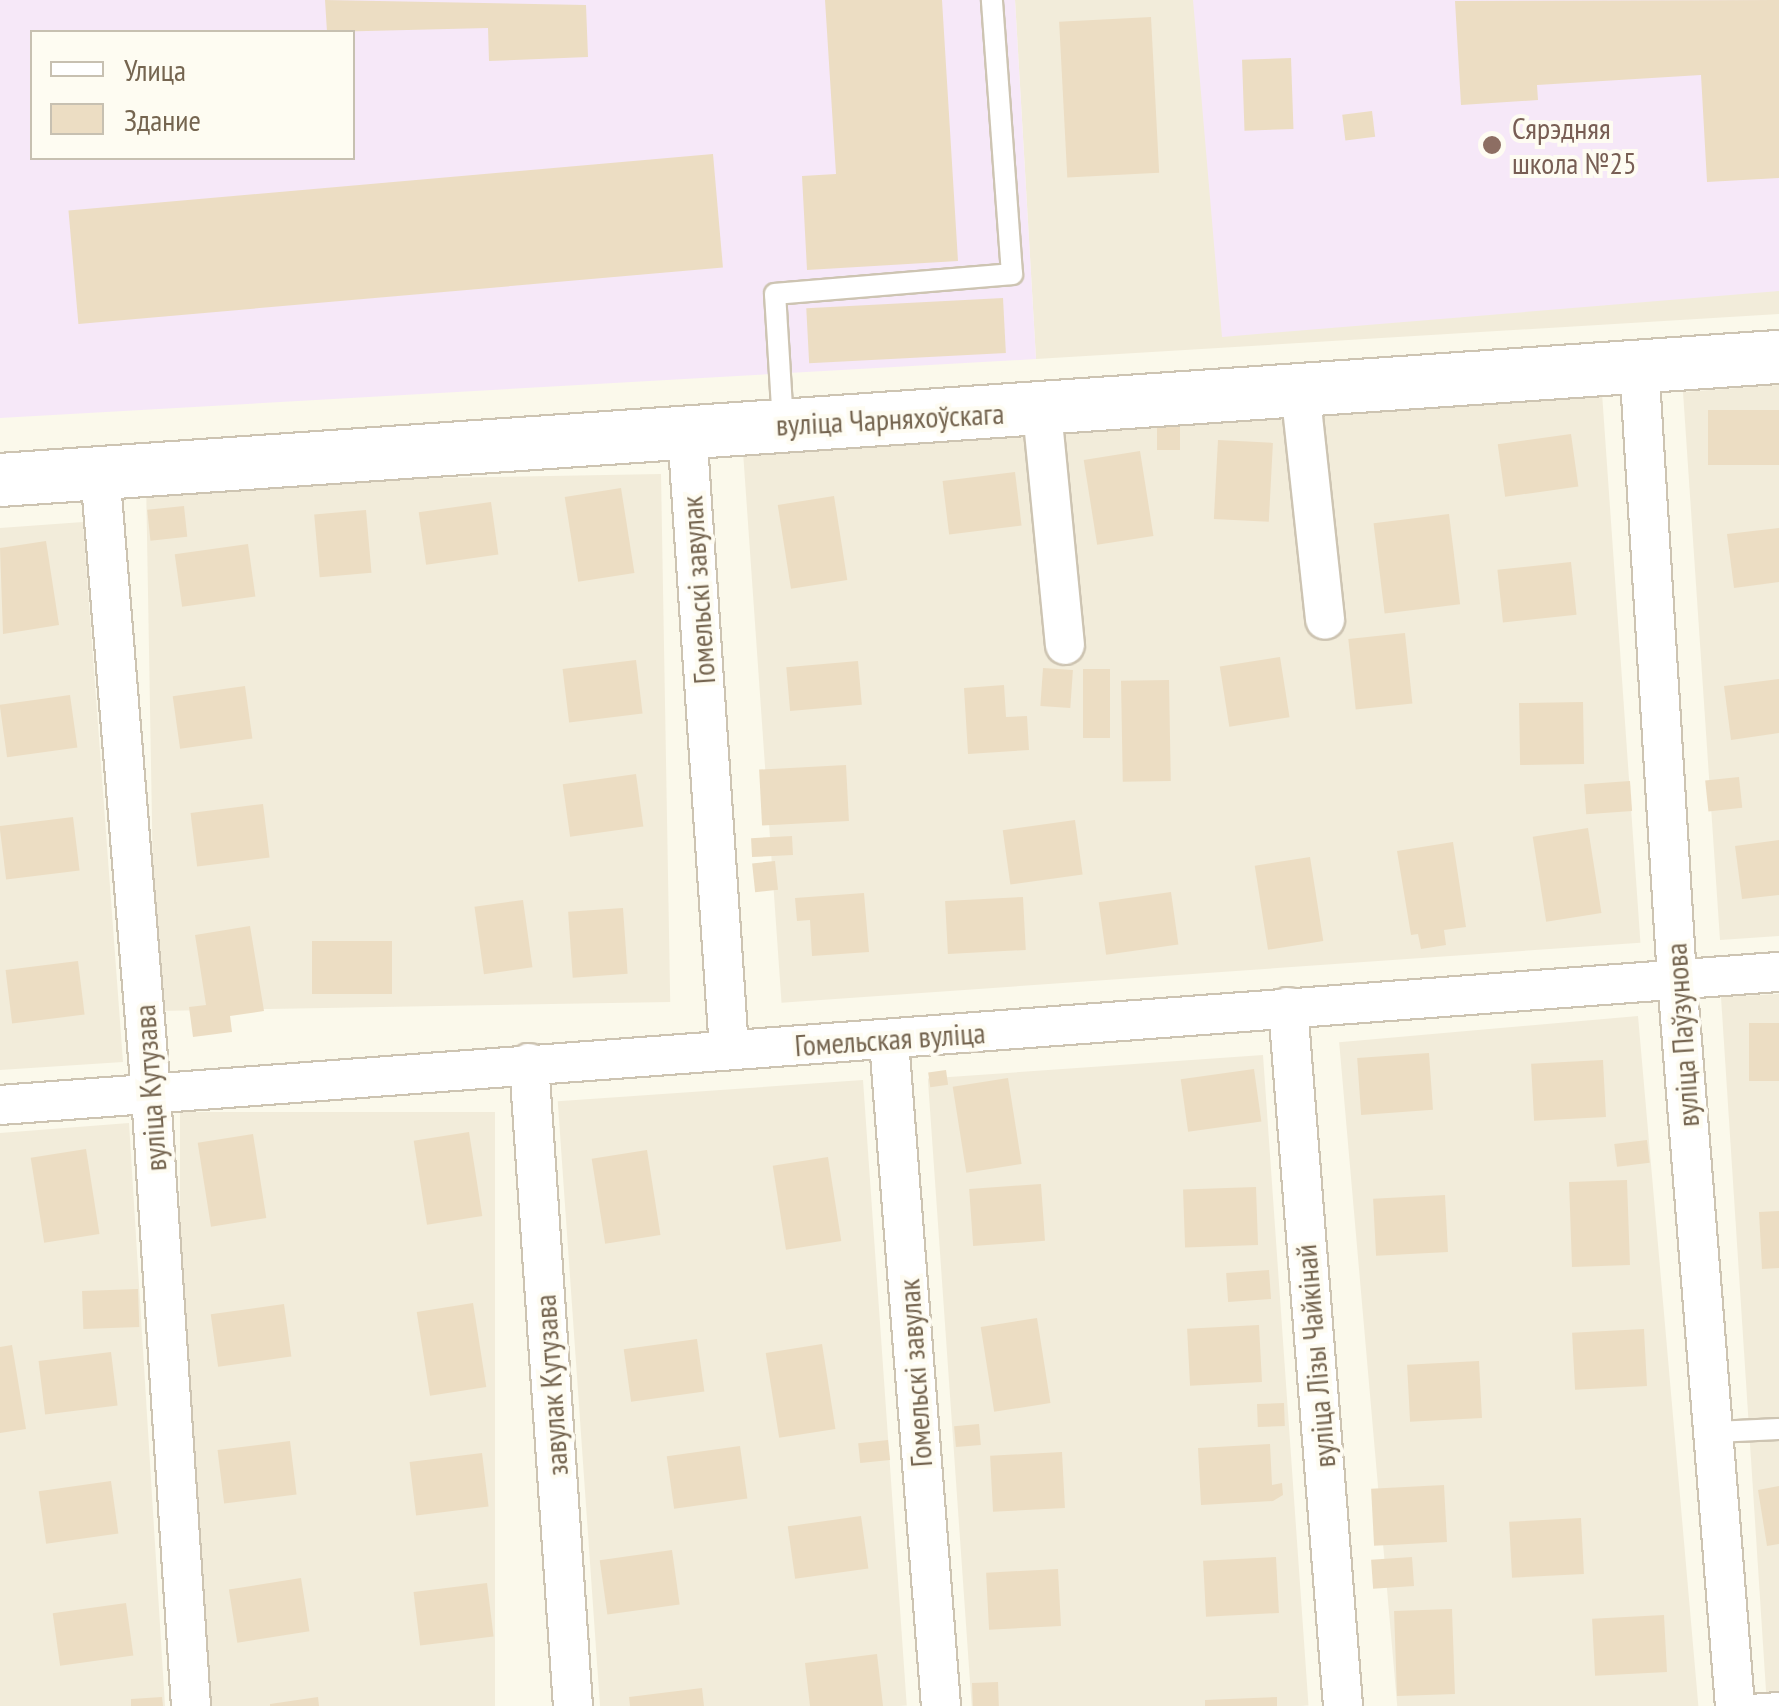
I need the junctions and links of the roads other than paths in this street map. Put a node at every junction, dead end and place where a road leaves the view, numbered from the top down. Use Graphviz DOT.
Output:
graph roads {
  1 [pos="992,0"];
  2 [pos="1779,357"];
  3 [pos="1638,364"];
  4 [pos="1300,389"];
  5 [pos="1042,411"];
  6 [pos="783,424"];
  7 [pos="687,430"];
  8 [pos="100,471"];
  9 [pos="0,480"];
  10 [pos="1325,620"];
  11 [pos="1065,645"];
  12 [pos="1779,972"];
  13 [pos="1677,979"];
  14 [pos="1288,1007"];
  15 [pos="889,1041"];
  16 [pos="728,1050"];
  17 [pos="529,1063"];
  18 [pos="152,1094"];
  19 [pos="0,1105"];
  20 [pos="1779,1429"];
  21 [pos="1715,1432"];
  22 [pos="1779,1703"];
  23 [pos="191,1706"];
  24 [pos="574,1706"];
  25 [pos="941,1706"];
  26 [pos="1343,1706"];
  27 [pos="1735,1706"];
  1 -- 6 [label="lane"];
  2 -- 3 [label="street, вуліца Чарняхоўскага"];
  3 -- 4 [label="street, вуліца Чарняхоўскага"];
  3 -- 13 [label="street, вуліца Паўзунова"];
  4 -- 5 [label="street, вуліца Чарняхоўскага"];
  4 -- 10 [label="street"];
  5 -- 6 [label="street, вуліца Чарняхоўскага"];
  5 -- 11 [label="street"];
  6 -- 7 [label="street, вуліца Чарняхоўскага"];
  7 -- 8 [label="street, вуліца Чарняхоўскага"];
  7 -- 16 [label="street, Гомельскі завулак"];
  8 -- 9 [label="street, вуліца Чарняхоўскага"];
  8 -- 18 [label="street, вуліца Кутузава"];
  12 -- 13 [label="street, Гомельская вуліца"];
  13 -- 14 [label="street, Гомельская вуліца"];
  13 -- 21 [label="street, вуліца Паўзунова"];
  14 -- 15 [label="street, Гомельская вуліца"];
  14 -- 26 [label="street, вуліца Лізы Чайкінай"];
  15 -- 16 [label="street, Гомельская вуліца"];
  15 -- 25 [label="street, Гомельскі завулак"];
  16 -- 17 [label="street, Гомельская вуліца"];
  17 -- 18 [label="street, Гомельская вуліца"];
  17 -- 24 [label="street, завулак Кутузава"];
  18 -- 19 [label="street, Гомельская вуліца"];
  18 -- 23 [label="street, вуліца Кутузава"];
  20 -- 21 [label="lane"];
  21 -- 27 [label="street, вуліца Паўзунова"];
  22 -- 27 [label="lane"];
}
